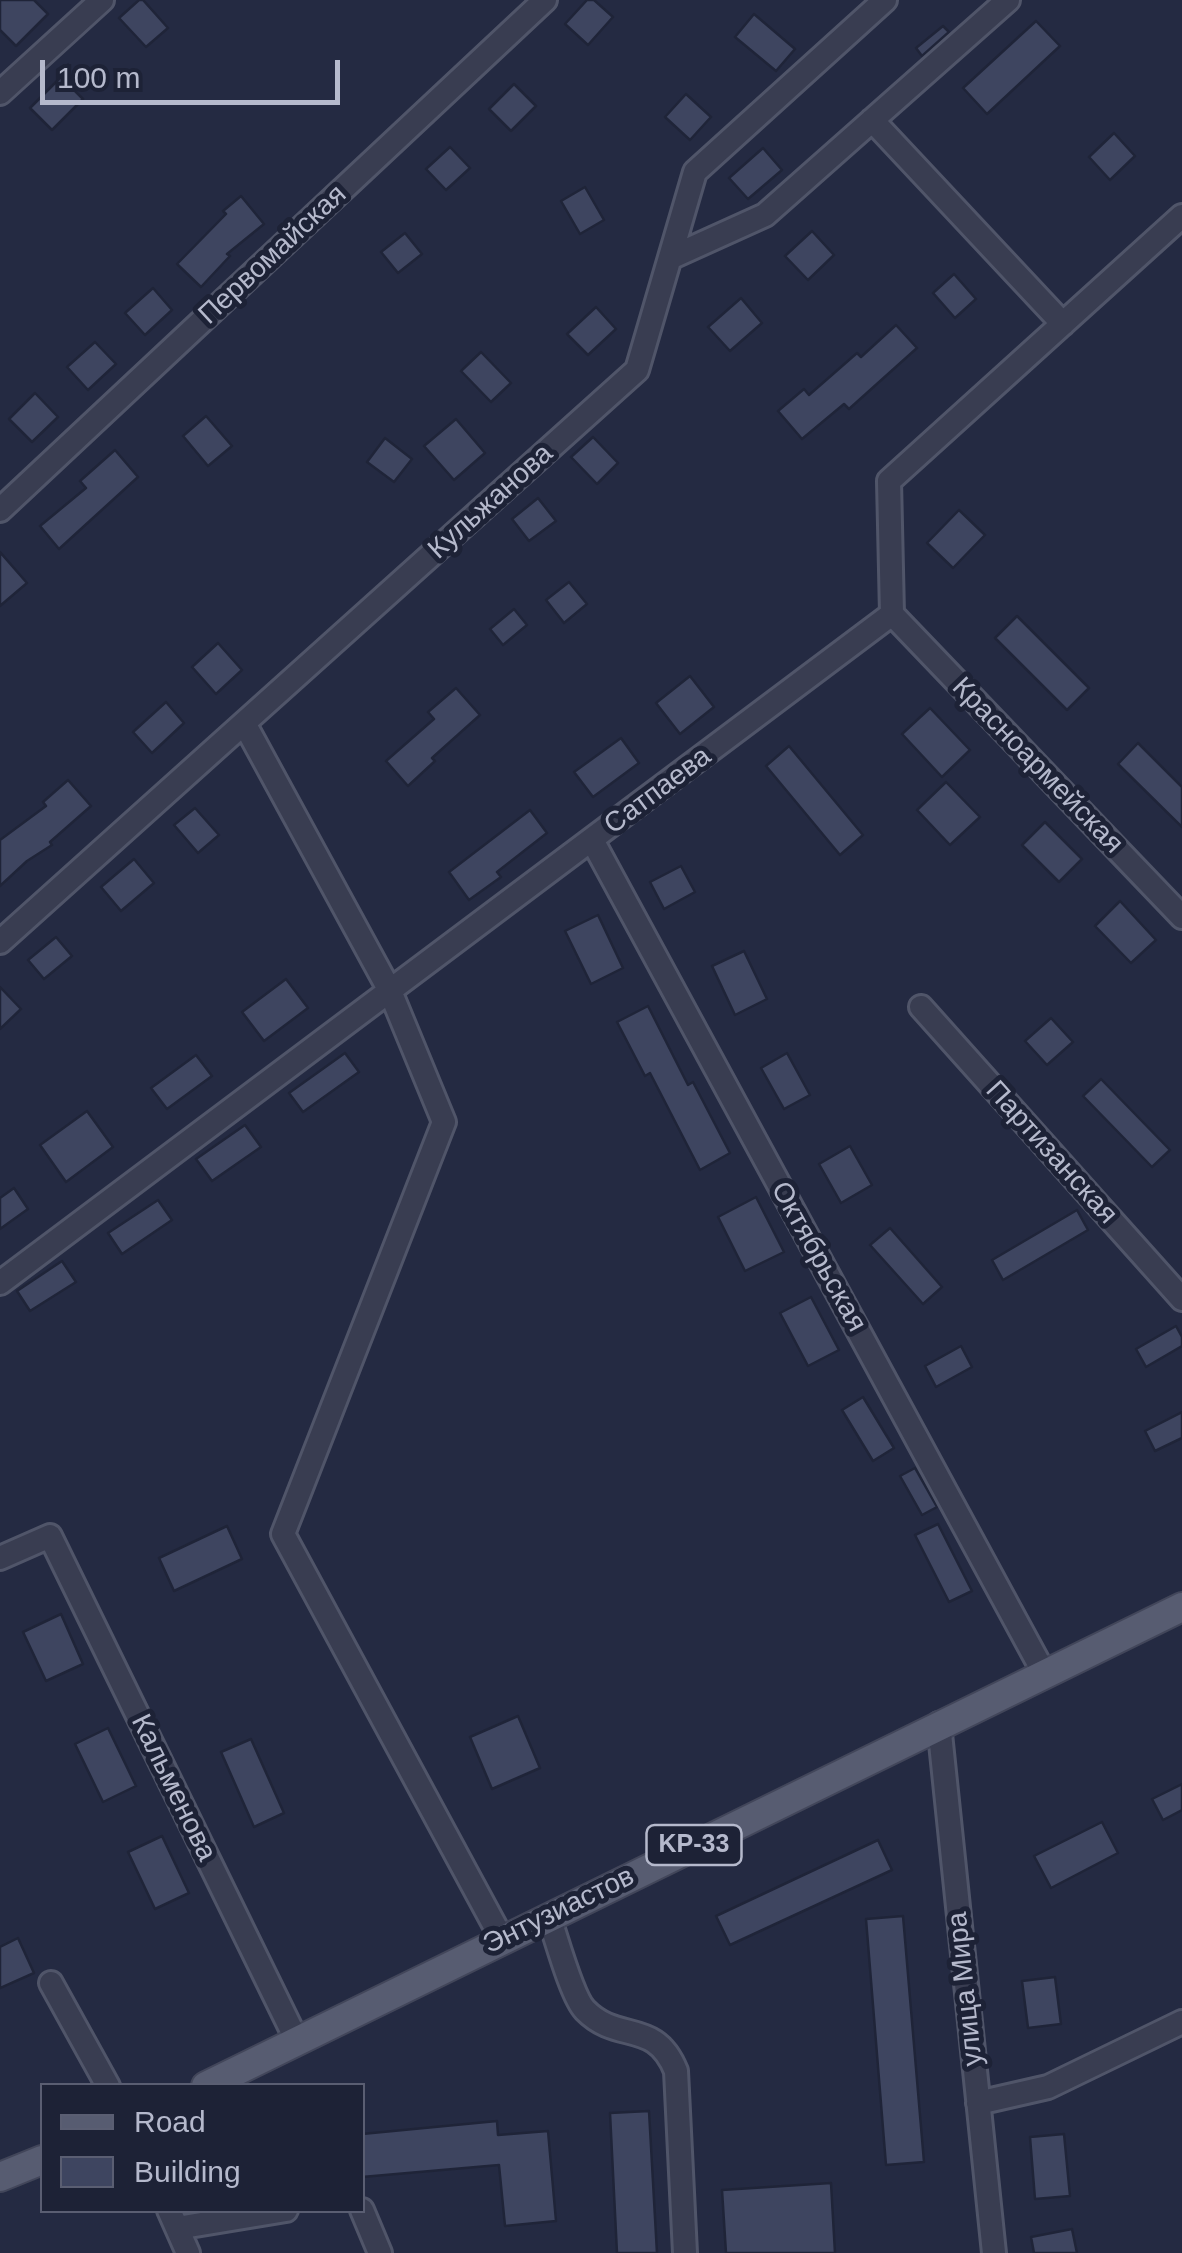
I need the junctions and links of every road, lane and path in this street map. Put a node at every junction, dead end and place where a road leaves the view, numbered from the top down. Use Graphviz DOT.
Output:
graph roads {
  1 [pos="102,0"];
  2 [pos="546,0"];
  3 [pos="885,0"];
  4 [pos="1008,0"];
  5 [pos="0,93"];
  6 [pos="872,120"];
  7 [pos="1182,216"];
  8 [pos="670,258"];
  9 [pos="1063,324"];
  10 [pos="0,510"];
  11 [pos="892,614"];
  12 [pos="244,723"];
  13 [pos="592,840"];
  14 [pos="1182,917"];
  15 [pos="0,942"];
  16 [pos="390,991"];
  17 [pos="921,1008"];
  18 [pos="0,1284"];
  19 [pos="1182,1299"];
  20 [pos="0,1558"];
  21 [pos="1182,1607"];
  22 [pos="1044,1673"];
  23 [pos="939,1724"];
  24 [pos="548,1917"];
  25 [pos="502,1939"];
  26 [pos="50,1982"];
  27 [pos="1182,2022"];
  28 [pos="297,2041"];
  29 [pos="106,2083"];
  30 [pos="212,2083"];
  31 [pos="978,2103"];
  32 [pos="40,2161"];
  33 [pos="0,2178"];
  34 [pos="248,2213"];
  35 [pos="363,2213"];
  36 [pos="173,2219"];
  37 [pos="188,2253"];
  38 [pos="380,2253"];
  39 [pos="685,2253"];
  40 [pos="994,2253"];
  1 -- 5 [label="street"];
  2 -- 10 [label="street, Первомайская"];
  3 -- 8 [label="street, Кульжанова"];
  4 -- 6 [label="street"];
  6 -- 8 [label="street"];
  6 -- 9 [label="street"];
  7 -- 9 [label="street"];
  8 -- 12 [label="street, Кульжанова"];
  9 -- 11 [label="street"];
  11 -- 13 [label="street, Сатпаева"];
  11 -- 14 [label="street, Красноармейская"];
  12 -- 15 [label="street, Кульжанова"];
  12 -- 16 [label="street"];
  13 -- 16 [label="street, Сатпаева"];
  13 -- 22 [label="street, Октябрьская"];
  16 -- 18 [label="street, Сатпаева"];
  16 -- 25 [label="street"];
  17 -- 19 [label="street, Партизанская"];
  20 -- 28 [label="street, Кальменова"];
  21 -- 22 [label="main road, Энтузиастов / KP-33"];
  22 -- 23 [label="main road, Энтузиастов / KP-33"];
  23 -- 24 [label="main road, Энтузиастов / KP-33"];
  23 -- 31 [label="street, улица Мира"];
  24 -- 25 [label="main road, Энтузиастов / KP-33"];
  24 -- 39 [label="street"];
  25 -- 28 [label="main road, Энтузиастов / KP-33"];
  26 -- 29 [label="street"];
  27 -- 31 [label="street"];
  28 -- 30 [label="main road, Энтузиастов / KP-33"];
  31 -- 40 [label="street, улица Мира"];
  32 -- 33 [label="main road"];
  34 -- 36 [label="street"];
  35 -- 38 [label="street"];
  36 -- 37 [label="street"];
}
